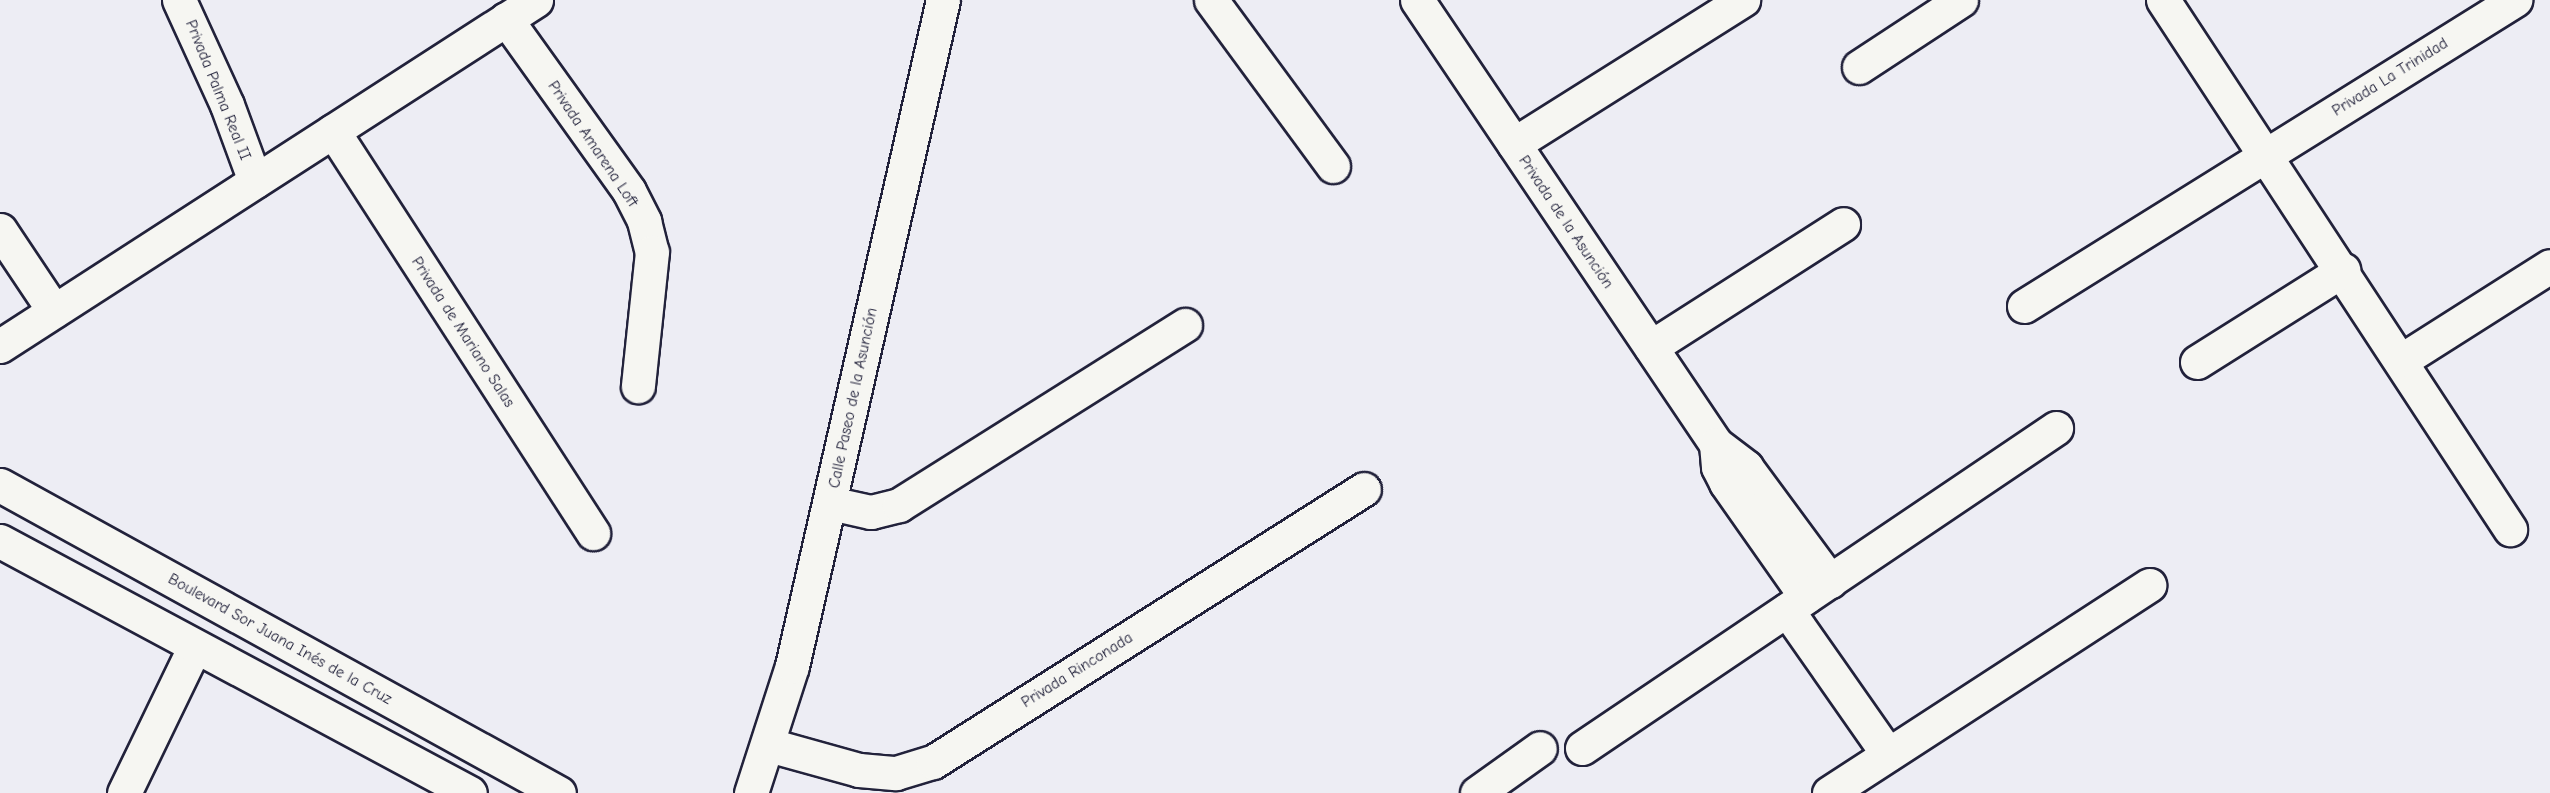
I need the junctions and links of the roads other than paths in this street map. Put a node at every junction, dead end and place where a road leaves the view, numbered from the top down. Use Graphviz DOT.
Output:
graph roads {
  1 [pos="179,0"];
  2 [pos="536,0"];
  3 [pos="943,0"];
  4 [pos="1211,0"];
  5 [pos="1417,0"];
  6 [pos="1743,0"];
  7 [pos="1961,0"];
  8 [pos="2163,0"];
  9 [pos="2515,0"];
  10 [pos="506,19"];
  11 [pos="1859,67"];
  12 [pos="333,131"];
  13 [pos="1514,144"];
  14 [pos="2266,153"];
  15 [pos="1333,166"];
  16 [pos="255,181"];
  17 [pos="1843,224"];
  18 [pos="0,230"];
  19 [pos="2550,266"];
  20 [pos="2343,270"];
  21 [pos="2024,306"];
  22 [pos="54,311"];
  23 [pos="1185,325"];
  24 [pos="0,346"];
  25 [pos="1651,347"];
  26 [pos="2402,360"];
  27 [pos="2196,362"];
  28 [pos="638,386"];
  29 [pos="2056,428"];
  30 [pos="0,485"];
  31 [pos="1364,489"];
  32 [pos="830,503"];
  33 [pos="2510,529"];
  34 [pos="593,533"];
  35 [pos="0,541"];
  36 [pos="2149,585"];
  37 [pos="1808,596"];
  38 [pos="195,646"];
  39 [pos="769,745"];
  40 [pos="1540,748"];
  41 [pos="1582,748"];
  42 [pos="1888,754"];
  43 [pos="124,793"];
  44 [pos="470,793"];
  45 [pos="559,793"];
  46 [pos="750,793"];
  47 [pos="1477,793"];
  48 [pos="1829,793"];
  1 -- 16 [label="street, Privada Palma Real II"];
  2 -- 10 [label="street"];
  3 -- 32 [label="street, Calle Paseo de la Asunción"];
  4 -- 15 [label="street"];
  5 -- 13 [label="street, Privada de la Asunción"];
  6 -- 13 [label="street"];
  7 -- 11 [label="street"];
  8 -- 14 [label="street"];
  9 -- 14 [label="street, Privada La Trinidad"];
  10 -- 12 [label="street"];
  10 -- 28 [label="street, Privada Amarena Loft"];
  12 -- 16 [label="street"];
  12 -- 34 [label="street, Privada de Mariano Salas"];
  13 -- 25 [label="street, Privada de la Asunción"];
  14 -- 20 [label="street"];
  14 -- 21 [label="street, Privada La Trinidad"];
  16 -- 22 [label="street"];
  17 -- 25 [label="street"];
  18 -- 22 [label="street"];
  19 -- 26 [label="street"];
  20 -- 26 [label="street"];
  20 -- 27 [label="street"];
  22 -- 24 [label="street"];
  23 -- 32 [label="street"];
  25 -- 37 [label="street, Privada de la Asunción"];
  26 -- 33 [label="street"];
  29 -- 37 [label="street"];
  30 -- 45 [label="street, Boulevard Sor Juana Inés de la Cruz"];
  31 -- 39 [label="street, Privada Rinconada"];
  32 -- 39 [label="street, Calle Paseo de la Asunción"];
  35 -- 38 [label="street"];
  36 -- 42 [label="street"];
  37 -- 41 [label="street"];
  37 -- 42 [label="street, Privada de la Asunción"];
  38 -- 43 [label="street"];
  38 -- 44 [label="street"];
  39 -- 46 [label="street, Calle Paseo de la Asunción"];
  40 -- 47 [label="street"];
  42 -- 48 [label="street"];
}
